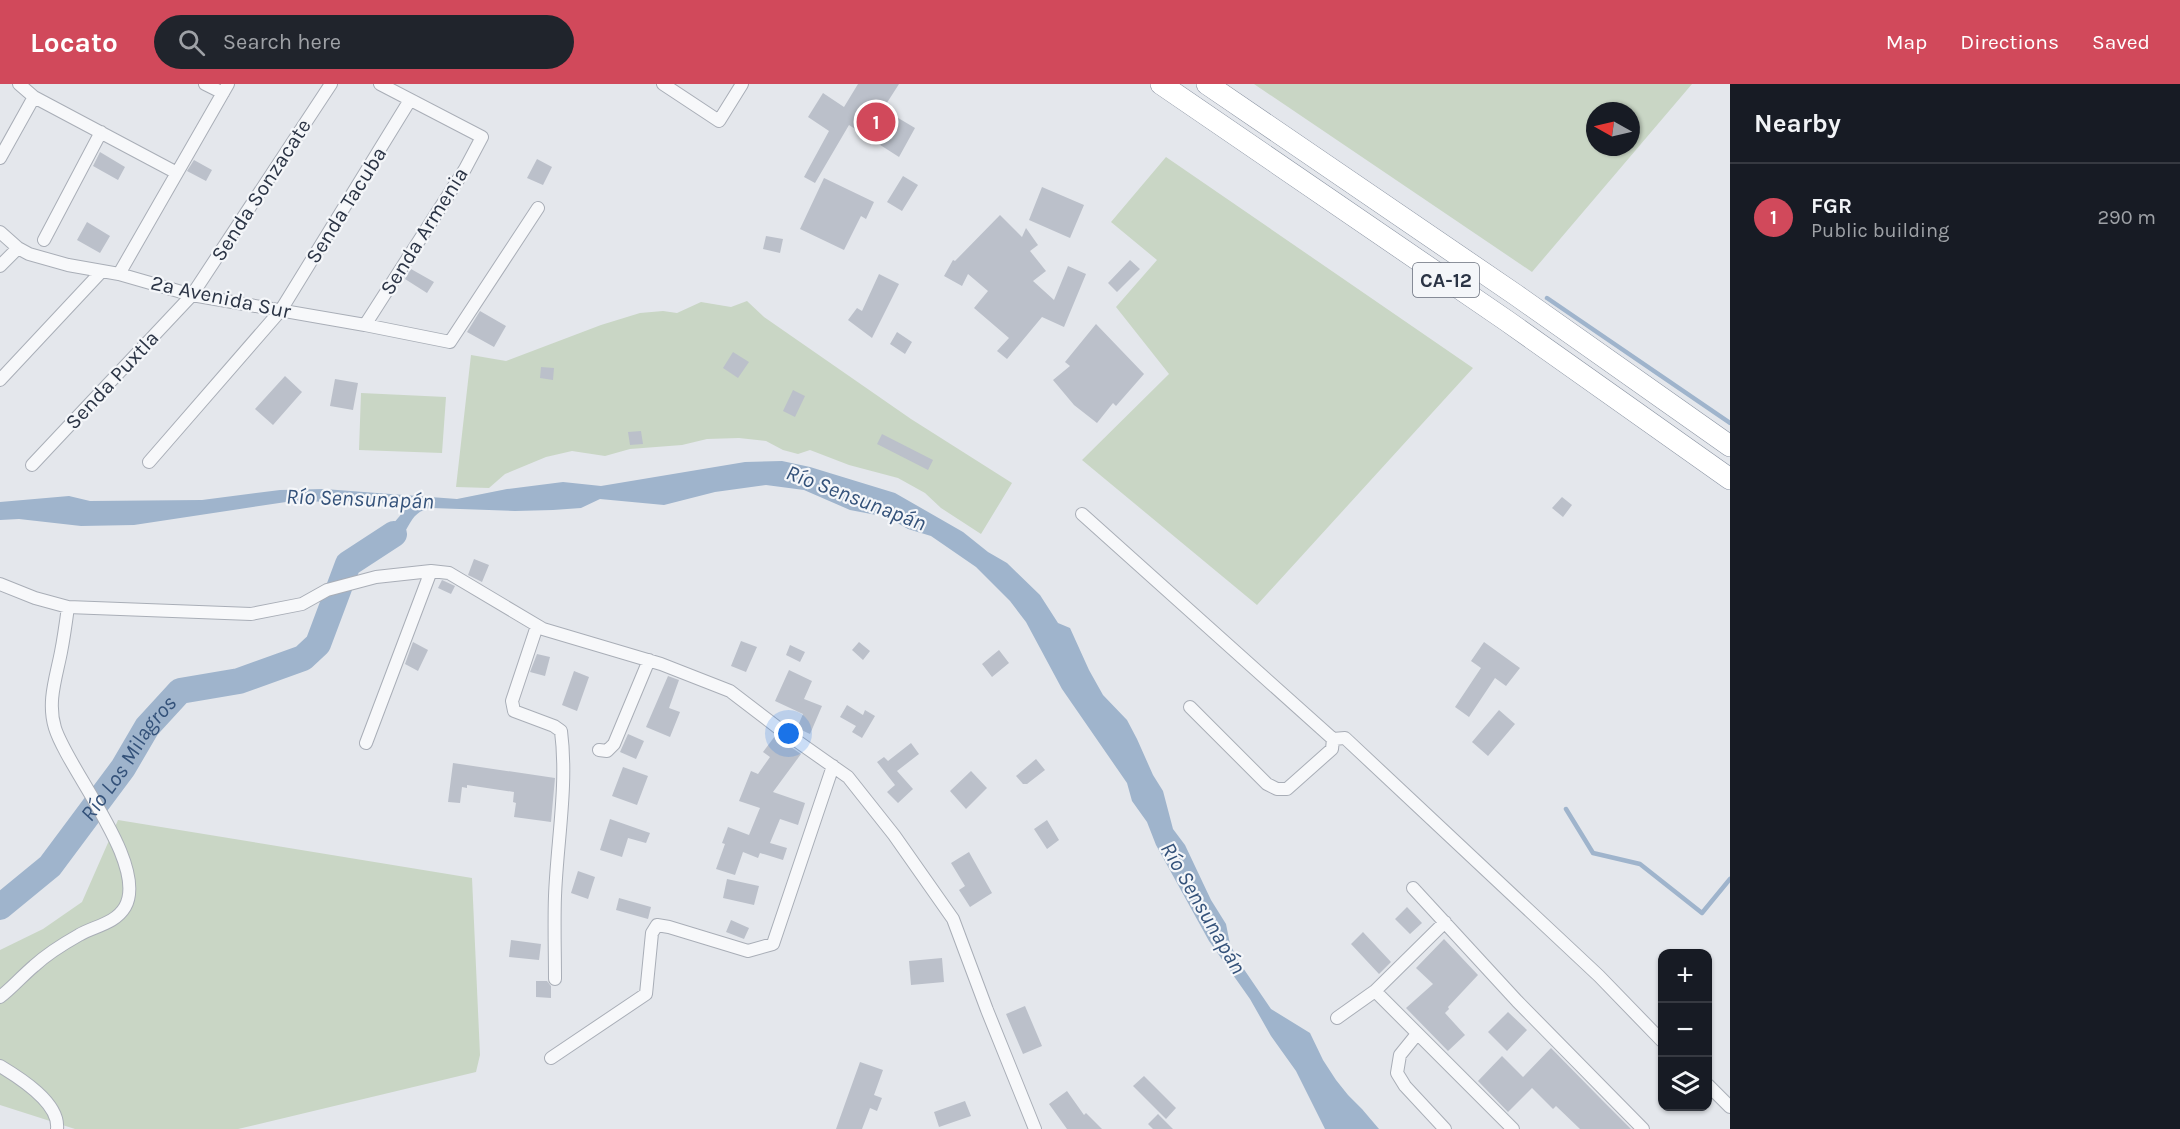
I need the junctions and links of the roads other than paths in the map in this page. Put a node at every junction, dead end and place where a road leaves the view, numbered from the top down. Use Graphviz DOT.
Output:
graph roads {
  1 [pos="19,84"];
  2 [pos="205,84"];
  3 [pos="331,84"];
  4 [pos="380,84"];
  5 [pos="663,84"];
  6 [pos="742,84"];
  7 [pos="1161,84"];
  8 [pos="1207,84"];
  9 [pos="225,89"];
  10 [pos="34,97"];
  11 [pos="410,100"];
  12 [pos="101,132"];
  13 [pos="0,158"];
  14 [pos="177,172"];
  15 [pos="538,208"];
  16 [pos="0,232"];
  17 [pos="45,238"];
  18 [pos="18,248"];
  19 [pos="0,266"];
  20 [pos="101,272"];
  21 [pos="119,274"];
  22 [pos="192,295"];
  23 [pos="281,310"];
  24 [pos="365,325"];
  25 [pos="0,380"];
  26 [pos="1730,446"];
  27 [pos="149,462"];
  28 [pos="32,465"];
  29 [pos="1730,479"];
  30 [pos="1082,514"];
  31 [pos="431,571"];
  32 [pos="0,584"];
  33 [pos="68,607"];
  34 [pos="537,626"];
  35 [pos="649,660"];
  36 [pos="1190,707"];
  37 [pos="1333,739"];
  38 [pos="366,743"];
  39 [pos="599,750"];
  40 [pos="833,766"];
  41 [pos="1413,888"];
  42 [pos="1445,922"];
  43 [pos="555,980"];
  44 [pos="1375,991"];
  45 [pos="0,998"];
  46 [pos="1337,1018"];
  47 [pos="1417,1034"];
  48 [pos="1658,1037"];
  49 [pos="551,1058"];
  50 [pos="0,1066"];
  51 [pos="1712,1090"];
  52 [pos="1730,1107"];
  53 [pos="57,1129"];
  54 [pos="1035,1129"];
  55 [pos="1445,1129"];
  56 [pos="1513,1129"];
  57 [pos="1643,1129"];
  1 -- 10 [label="street"];
  2 -- 9 [label="street"];
  3 -- 22 [label="street, Senda Sonzacate"];
  4 -- 11 [label="street"];
  5 -- 6 [label="street"];
  7 -- 29 [label="highway, CA-12"];
  8 -- 26 [label="highway, CA-12"];
  9 -- 14 [label="street"];
  10 -- 12 [label="street"];
  10 -- 13 [label="street"];
  11 -- 23 [label="street, Senda Tacuba"];
  11 -- 24 [label="street, Senda Armenia"];
  12 -- 14 [label="street"];
  12 -- 17 [label="street"];
  14 -- 21 [label="street"];
  15 -- 24 [label="street, 2a Avenida Sur"];
  16 -- 18 [label="street, 2a Avenida Sur"];
  18 -- 19 [label="street"];
  18 -- 20 [label="street, 2a Avenida Sur"];
  20 -- 21 [label="street, 2a Avenida Sur"];
  20 -- 25 [label="street"];
  21 -- 22 [label="street, 2a Avenida Sur"];
  22 -- 23 [label="street, 2a Avenida Sur"];
  22 -- 28 [label="street, Senda Puxtla"];
  23 -- 24 [label="street, 2a Avenida Sur"];
  23 -- 27 [label="street, Senda Tacuba"];
  30 -- 37 [label="street"];
  31 -- 33 [label="street"];
  31 -- 34 [label="street"];
  31 -- 38 [label="street"];
  32 -- 33 [label="street"];
  33 -- 45 [label="street"];
  34 -- 35 [label="street"];
  34 -- 43 [label="street"];
  35 -- 39 [label="street"];
  35 -- 40 [label="street"];
  36 -- 37 [label="street"];
  37 -- 48 [label="street"];
  40 -- 49 [label="street"];
  40 -- 54 [label="street"];
  41 -- 42 [label="street"];
  42 -- 44 [label="street"];
  42 -- 57 [label="street"];
  44 -- 46 [label="street"];
  44 -- 47 [label="street"];
  47 -- 55 [label="street"];
  47 -- 56 [label="street"];
  50 -- 53 [label="street"];
  51 -- 52 [label="street"];
}
